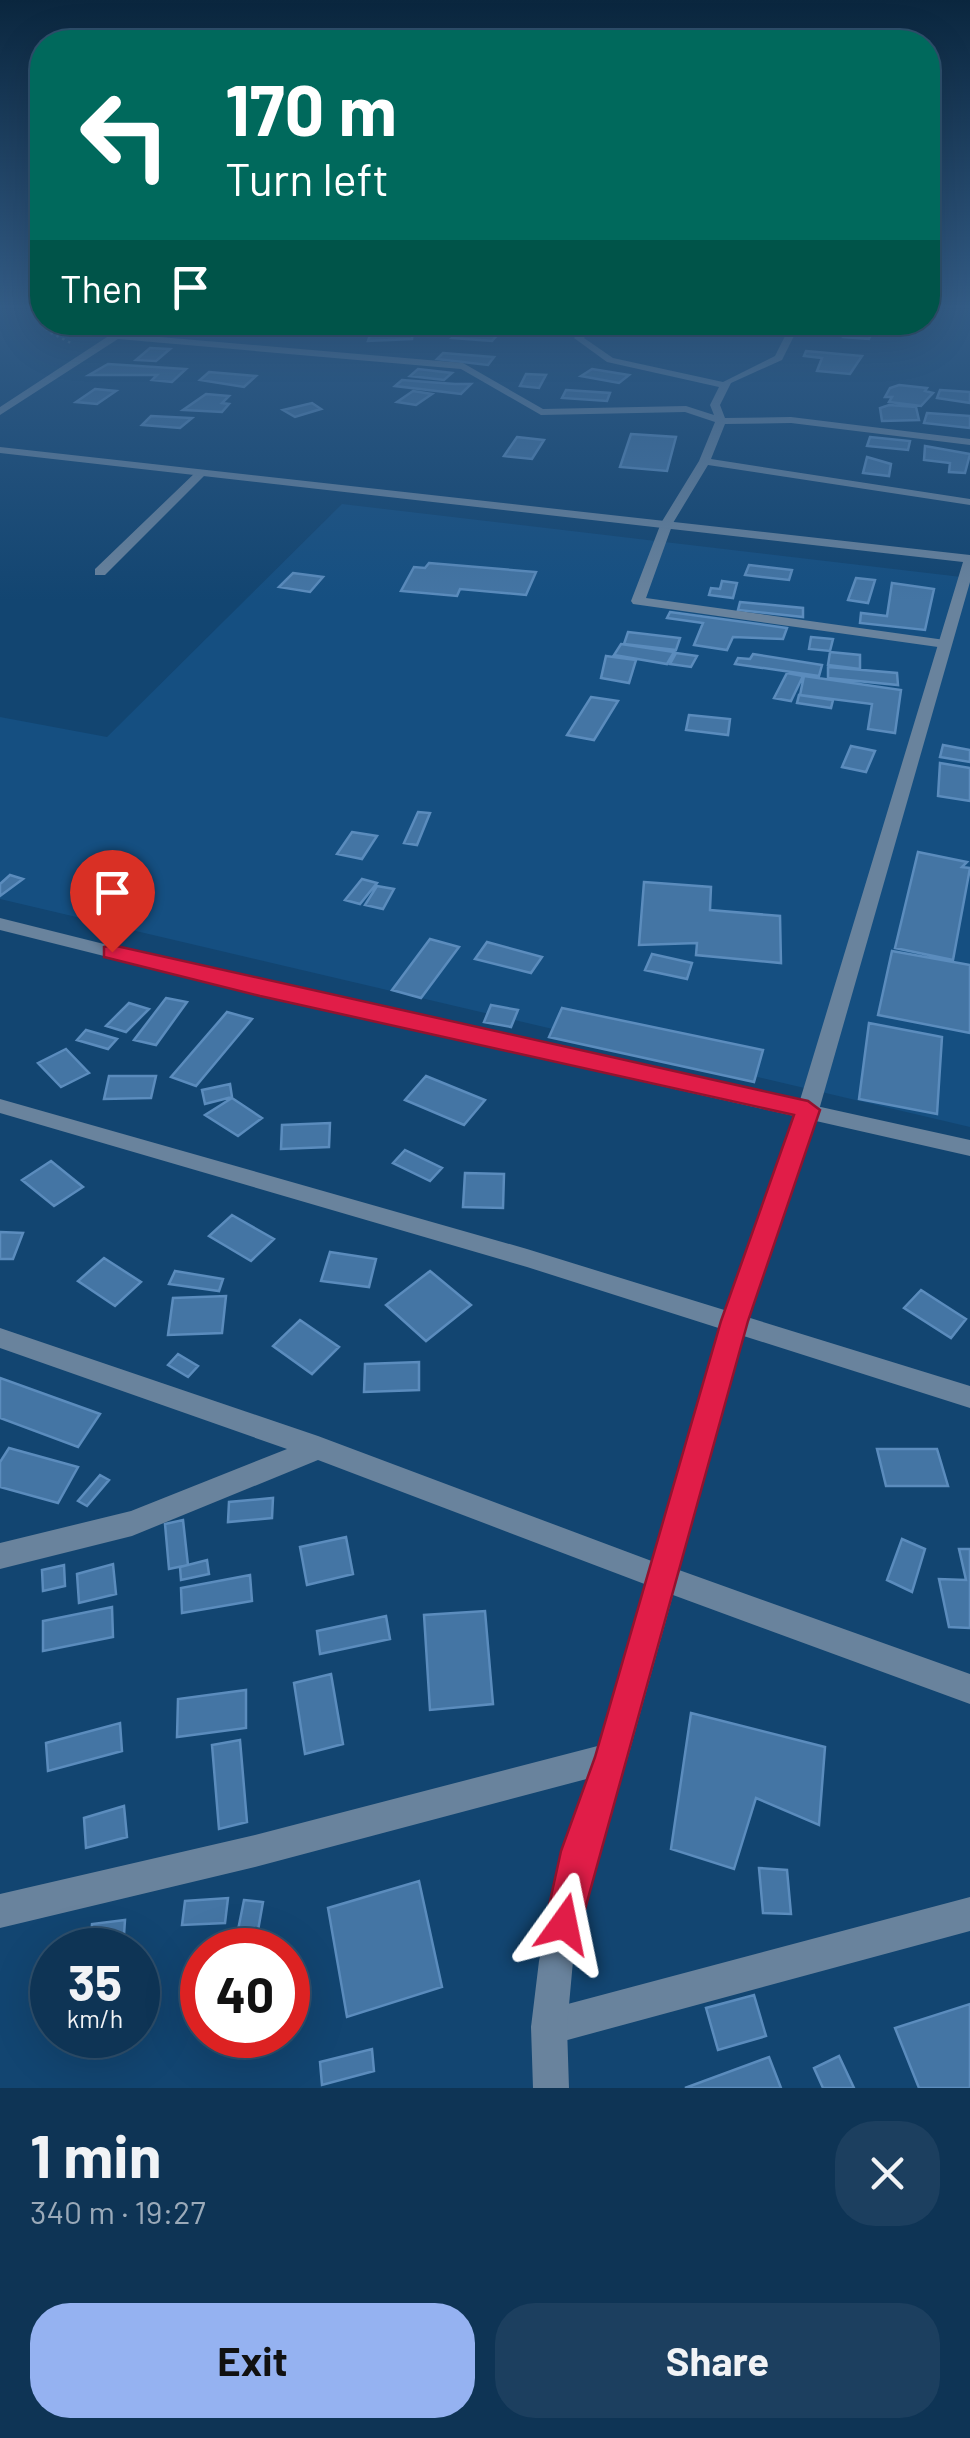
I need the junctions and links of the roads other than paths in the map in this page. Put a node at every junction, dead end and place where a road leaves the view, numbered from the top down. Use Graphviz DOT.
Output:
graph roads {
  1 [pos="532,406"];
  2 [pos="716,406"];
  3 [pos="720,421"];
  4 [pos="970,442"];
  5 [pos="0,450"];
  6 [pos="706,462"];
  7 [pos="202,472"];
  8 [pos="970,502"];
  9 [pos="667,523"];
  10 [pos="970,559"];
  11 [pos="100,572"];
  12 [pos="945,644"];
  13 [pos="0,924"];
  14 [pos="0,1106"];
  15 [pos="808,1110"];
  16 [pos="970,1148"];
  17 [pos="734,1321"];
  18 [pos="0,1338"];
  19 [pos="970,1397"];
  20 [pos="318,1448"];
  21 [pos="0,1556"];
  22 [pos="663,1578"];
  23 [pos="970,1689"];
  24 [pos="612,1757"];
  25 [pos="0,1911"];
  26 [pos="970,1914"];
  27 [pos="548,2027"];
  28 [pos="551,2088"];
  1 -- 3 [label="street"];
  2 -- 3 [label="street"];
  3 -- 4 [label="street"];
  3 -- 6 [label="street"];
  5 -- 7 [label="street"];
  6 -- 8 [label="street"];
  6 -- 9 [label="street"];
  7 -- 9 [label="street"];
  7 -- 11 [label="street"];
  9 -- 10 [label="street"];
  9 -- 12 [label="street"];
  10 -- 12 [label="street"];
  12 -- 15 [label="street"];
  13 -- 15 [label="street"];
  14 -- 17 [label="street"];
  15 -- 16 [label="street"];
  15 -- 17 [label="street"];
  17 -- 19 [label="street"];
  17 -- 22 [label="street"];
  18 -- 20 [label="street"];
  20 -- 21 [label="street"];
  20 -- 22 [label="street"];
  22 -- 23 [label="street"];
  22 -- 24 [label="street"];
  24 -- 25 [label="street"];
  24 -- 27 [label="street"];
  26 -- 27 [label="street"];
  27 -- 28 [label="street"];
}
